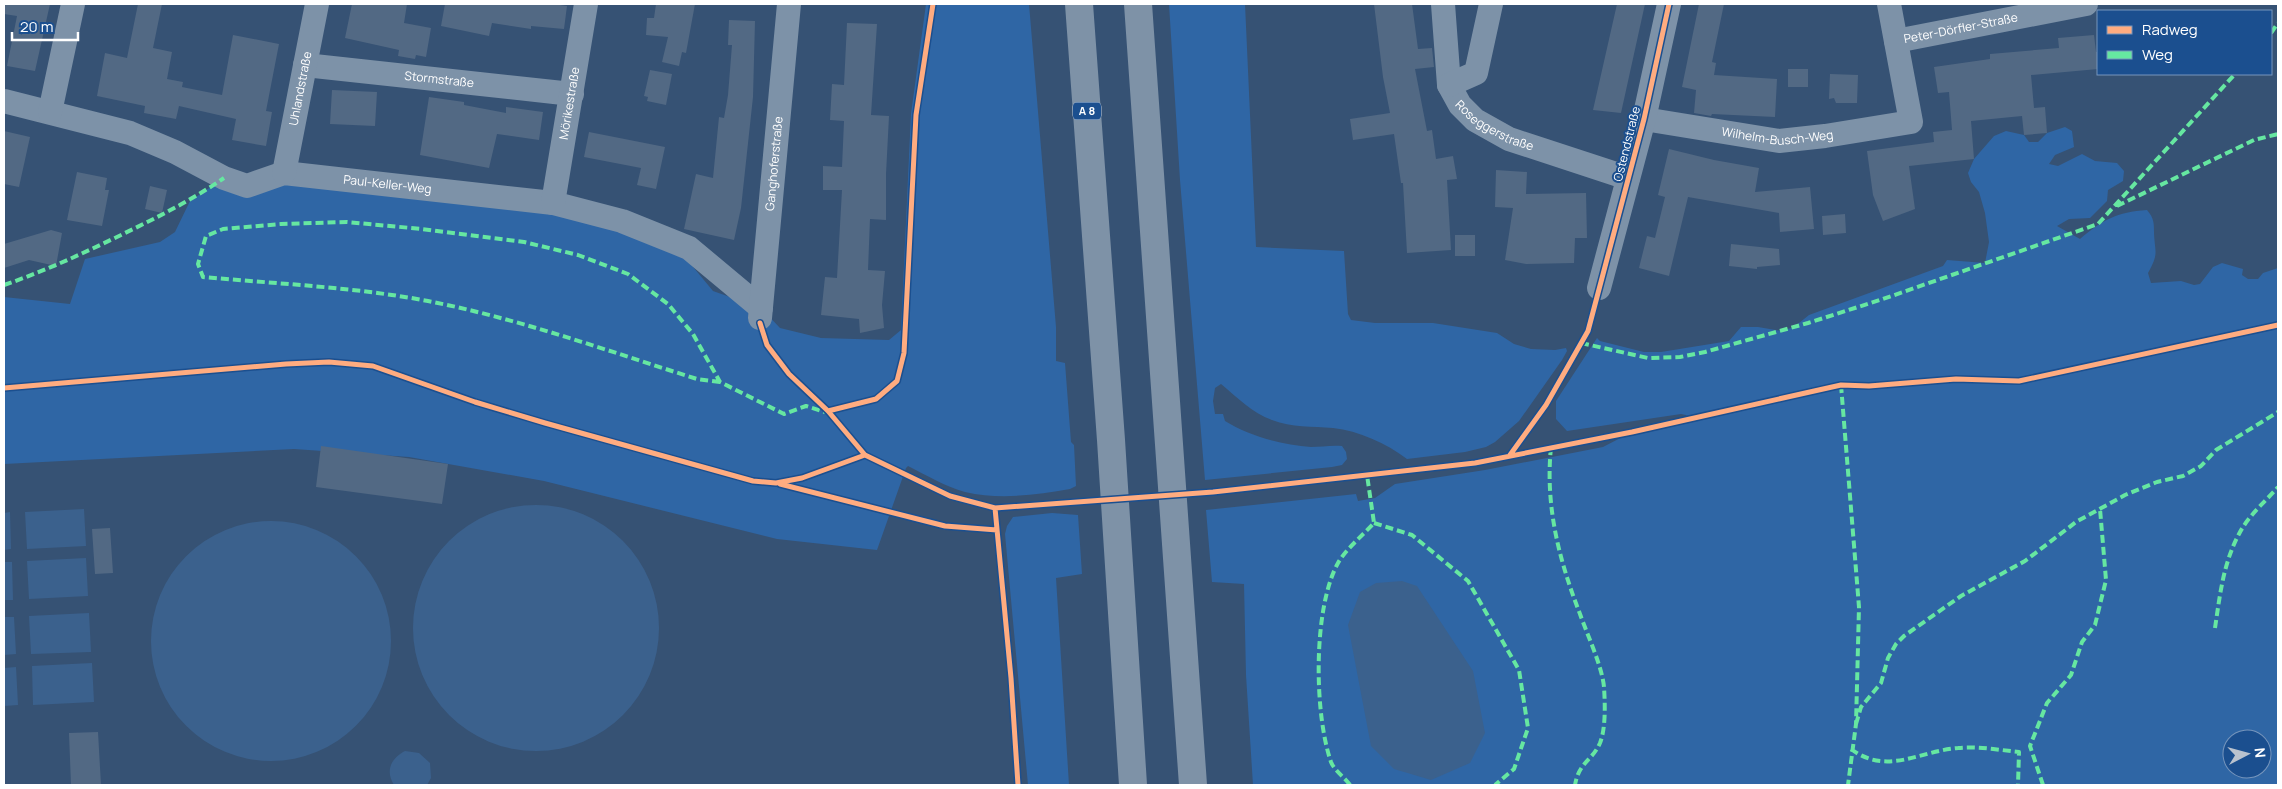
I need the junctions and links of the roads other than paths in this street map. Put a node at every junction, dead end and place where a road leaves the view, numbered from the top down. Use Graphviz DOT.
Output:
graph roads {
  1 [pos="72,4"];
  2 [pos="317,4"];
  3 [pos="586,4"];
  4 [pos="789,4"];
  5 [pos="1079,4"];
  6 [pos="1138,4"];
  7 [pos="1443,4"];
  8 [pos="1491,4"];
  9 [pos="1668,4"];
  10 [pos="1889,4"];
  11 [pos="2086,4"];
  12 [pos="1896,41"];
  13 [pos="305,65"];
  14 [pos="1449,85"];
  15 [pos="572,94"];
  16 [pos="4,101"];
  17 [pos="50,112"];
  18 [pos="1644,119"];
  19 [pos="284,173"];
  20 [pos="1628,178"];
  21 [pos="553,203"];
  22 [pos="1599,288"];
  23 [pos="761,315"];
  24 [pos="1133,785"];
  25 [pos="1193,785"];
  1 -- 17 [label="street"];
  2 -- 13 [label="street, Uhlandstraße"];
  3 -- 15 [label="street, Mörikestraße"];
  4 -- 23 [label="street, Ganghoferstraße"];
  5 -- 24 [label="highway, A 8"];
  6 -- 25 [label="highway"];
  7 -- 14 [label="street, Roseggerstraße"];
  8 -- 14 [label="street"];
  9 -- 18 [label="street, Ostendstraße"];
  10 -- 12 [label="street"];
  11 -- 12 [label="street, Peter-Dörfler-Straße"];
  12 -- 18 [label="street, Wilhelm-Busch-Weg"];
  13 -- 15 [label="street, Stormstraße"];
  13 -- 19 [label="street, Uhlandstraße"];
  14 -- 20 [label="street, Roseggerstraße"];
  15 -- 21 [label="street, Mörikestraße"];
  16 -- 17 [label="street, Paul-Keller-Weg"];
  17 -- 19 [label="street, Paul-Keller-Weg"];
  18 -- 20 [label="street, Ostendstraße"];
  19 -- 21 [label="street, Paul-Keller-Weg"];
  20 -- 22 [label="street, Ostendstraße"];
  21 -- 23 [label="street, Paul-Keller-Weg"];
}
